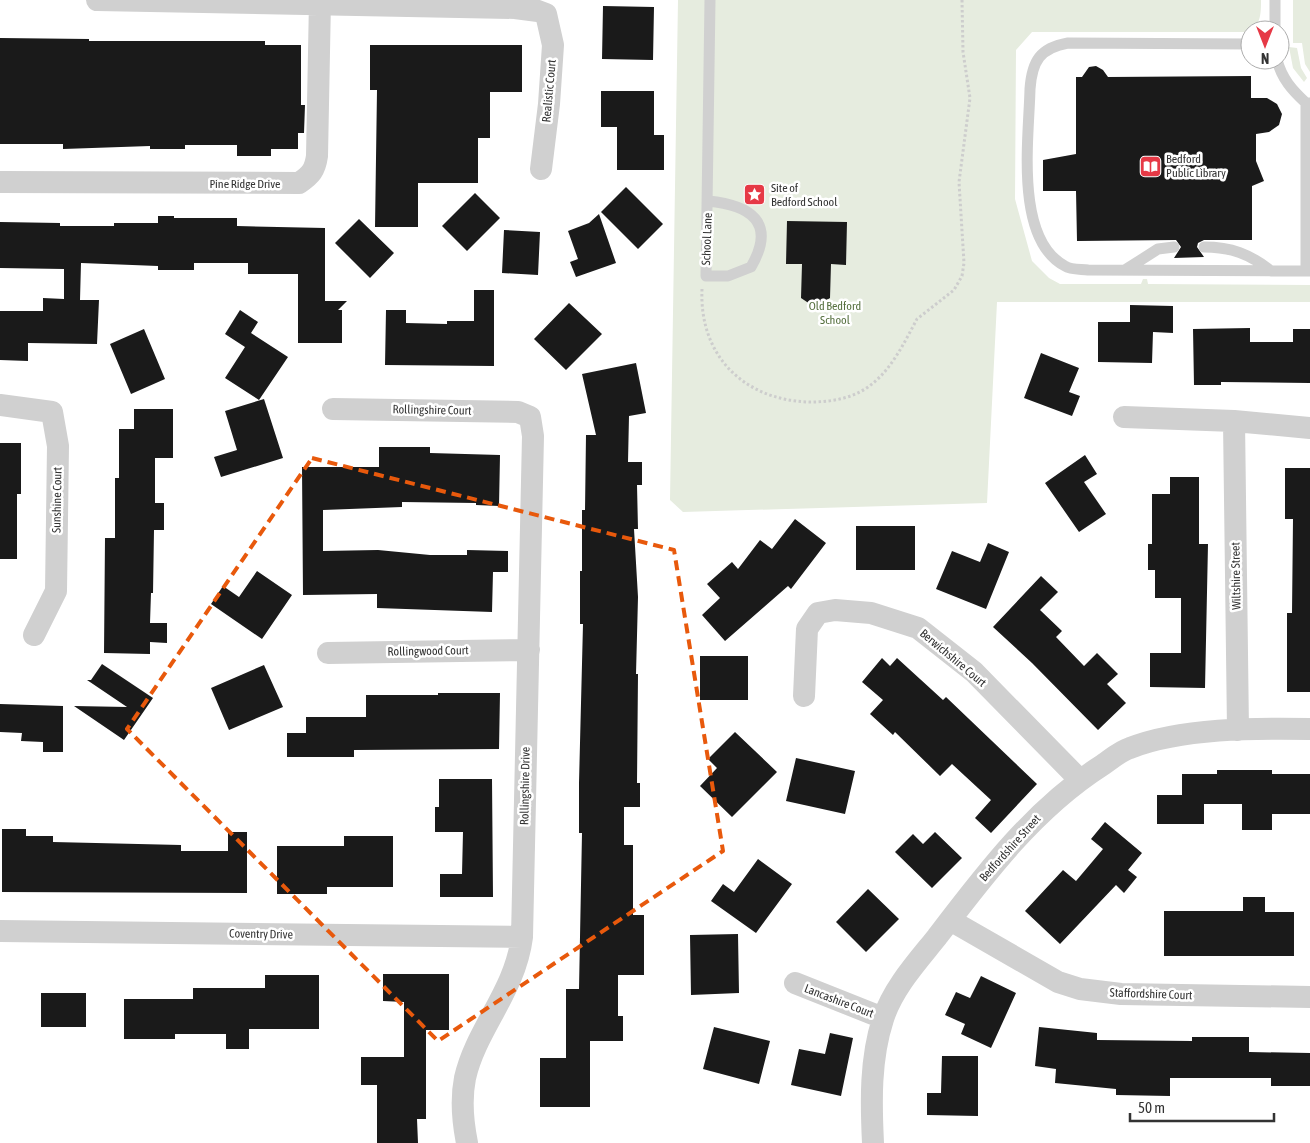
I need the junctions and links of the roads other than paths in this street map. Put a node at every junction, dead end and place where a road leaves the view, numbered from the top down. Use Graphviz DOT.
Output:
graph roads {
  1 [pos="97,0"];
  2 [pos="710,0"];
  3 [pos="1275,0"];
  4 [pos="319,2"];
  5 [pos="1275,20"];
  6 [pos="1240,44"];
  7 [pos="1280,70"];
  8 [pos="1308,103"];
  9 [pos="541,168"];
  10 [pos="0,182"];
  11 [pos="708,202"];
  12 [pos="1174,247"];
  13 [pos="1204,247"];
  14 [pos="1125,270"];
  15 [pos="1271,270"];
  16 [pos="1308,270"];
  17 [pos="0,405"];
  18 [pos="333,409"];
  19 [pos="530,417"];
  20 [pos="1124,417"];
  21 [pos="1234,421"];
  22 [pos="1310,428"];
  23 [pos="34,636"];
  24 [pos="529,650"];
  25 [pos="328,653"];
  26 [pos="804,696"];
  27 [pos="1310,729"];
  28 [pos="1238,730"];
  29 [pos="1080,780"];
  30 [pos="950,920"];
  31 [pos="0,931"];
  32 [pos="522,937"];
  33 [pos="795,984"];
  34 [pos="1310,997"];
  35 [pos="883,1018"];
  36 [pos="467,1143"];
  37 [pos="873,1143"];
  1 -- 4 [label="street"];
  2 -- 11 [label="lane, School Lane"];
  3 -- 5 [label="lane"];
  4 -- 9 [label="street, Realistic Court"];
  4 -- 10 [label="street, Pine Ridge Drive"];
  6 -- 14 [label="lane"];
  7 -- 8 [label="lane"];
  8 -- 16 [label="lane"];
  11 -- 11 [label="lane, School Lane"];
  12 -- 14 [label="lane"];
  13 -- 15 [label="lane"];
  14 -- 15 [label="lane"];
  15 -- 16 [label="lane"];
  17 -- 23 [label="street, Sunshine Court"];
  18 -- 19 [label="street, Rollingshire Court"];
  19 -- 24 [label="street, Rollingshire Drive"];
  20 -- 21 [label="street"];
  21 -- 22 [label="street"];
  21 -- 28 [label="street, Wiltshire Street"];
  24 -- 25 [label="street, Rollingwood Court"];
  24 -- 32 [label="street, Rollingshire Drive"];
  26 -- 29 [label="street, Berwichshire Court"];
  27 -- 28 [label="street, Bedfordshire Street"];
  28 -- 29 [label="street, Bedfordshire Street"];
  29 -- 30 [label="street, Bedfordshire Street"];
  30 -- 34 [label="street, Staffordshire Court"];
  30 -- 35 [label="street, Bedfordshire Street"];
  31 -- 32 [label="street, Coventry Drive"];
  32 -- 36 [label="street, Rollingshire Drive"];
  33 -- 35 [label="street, Lancashire Court"];
  35 -- 37 [label="street, Bedfordshire Street"];
}
